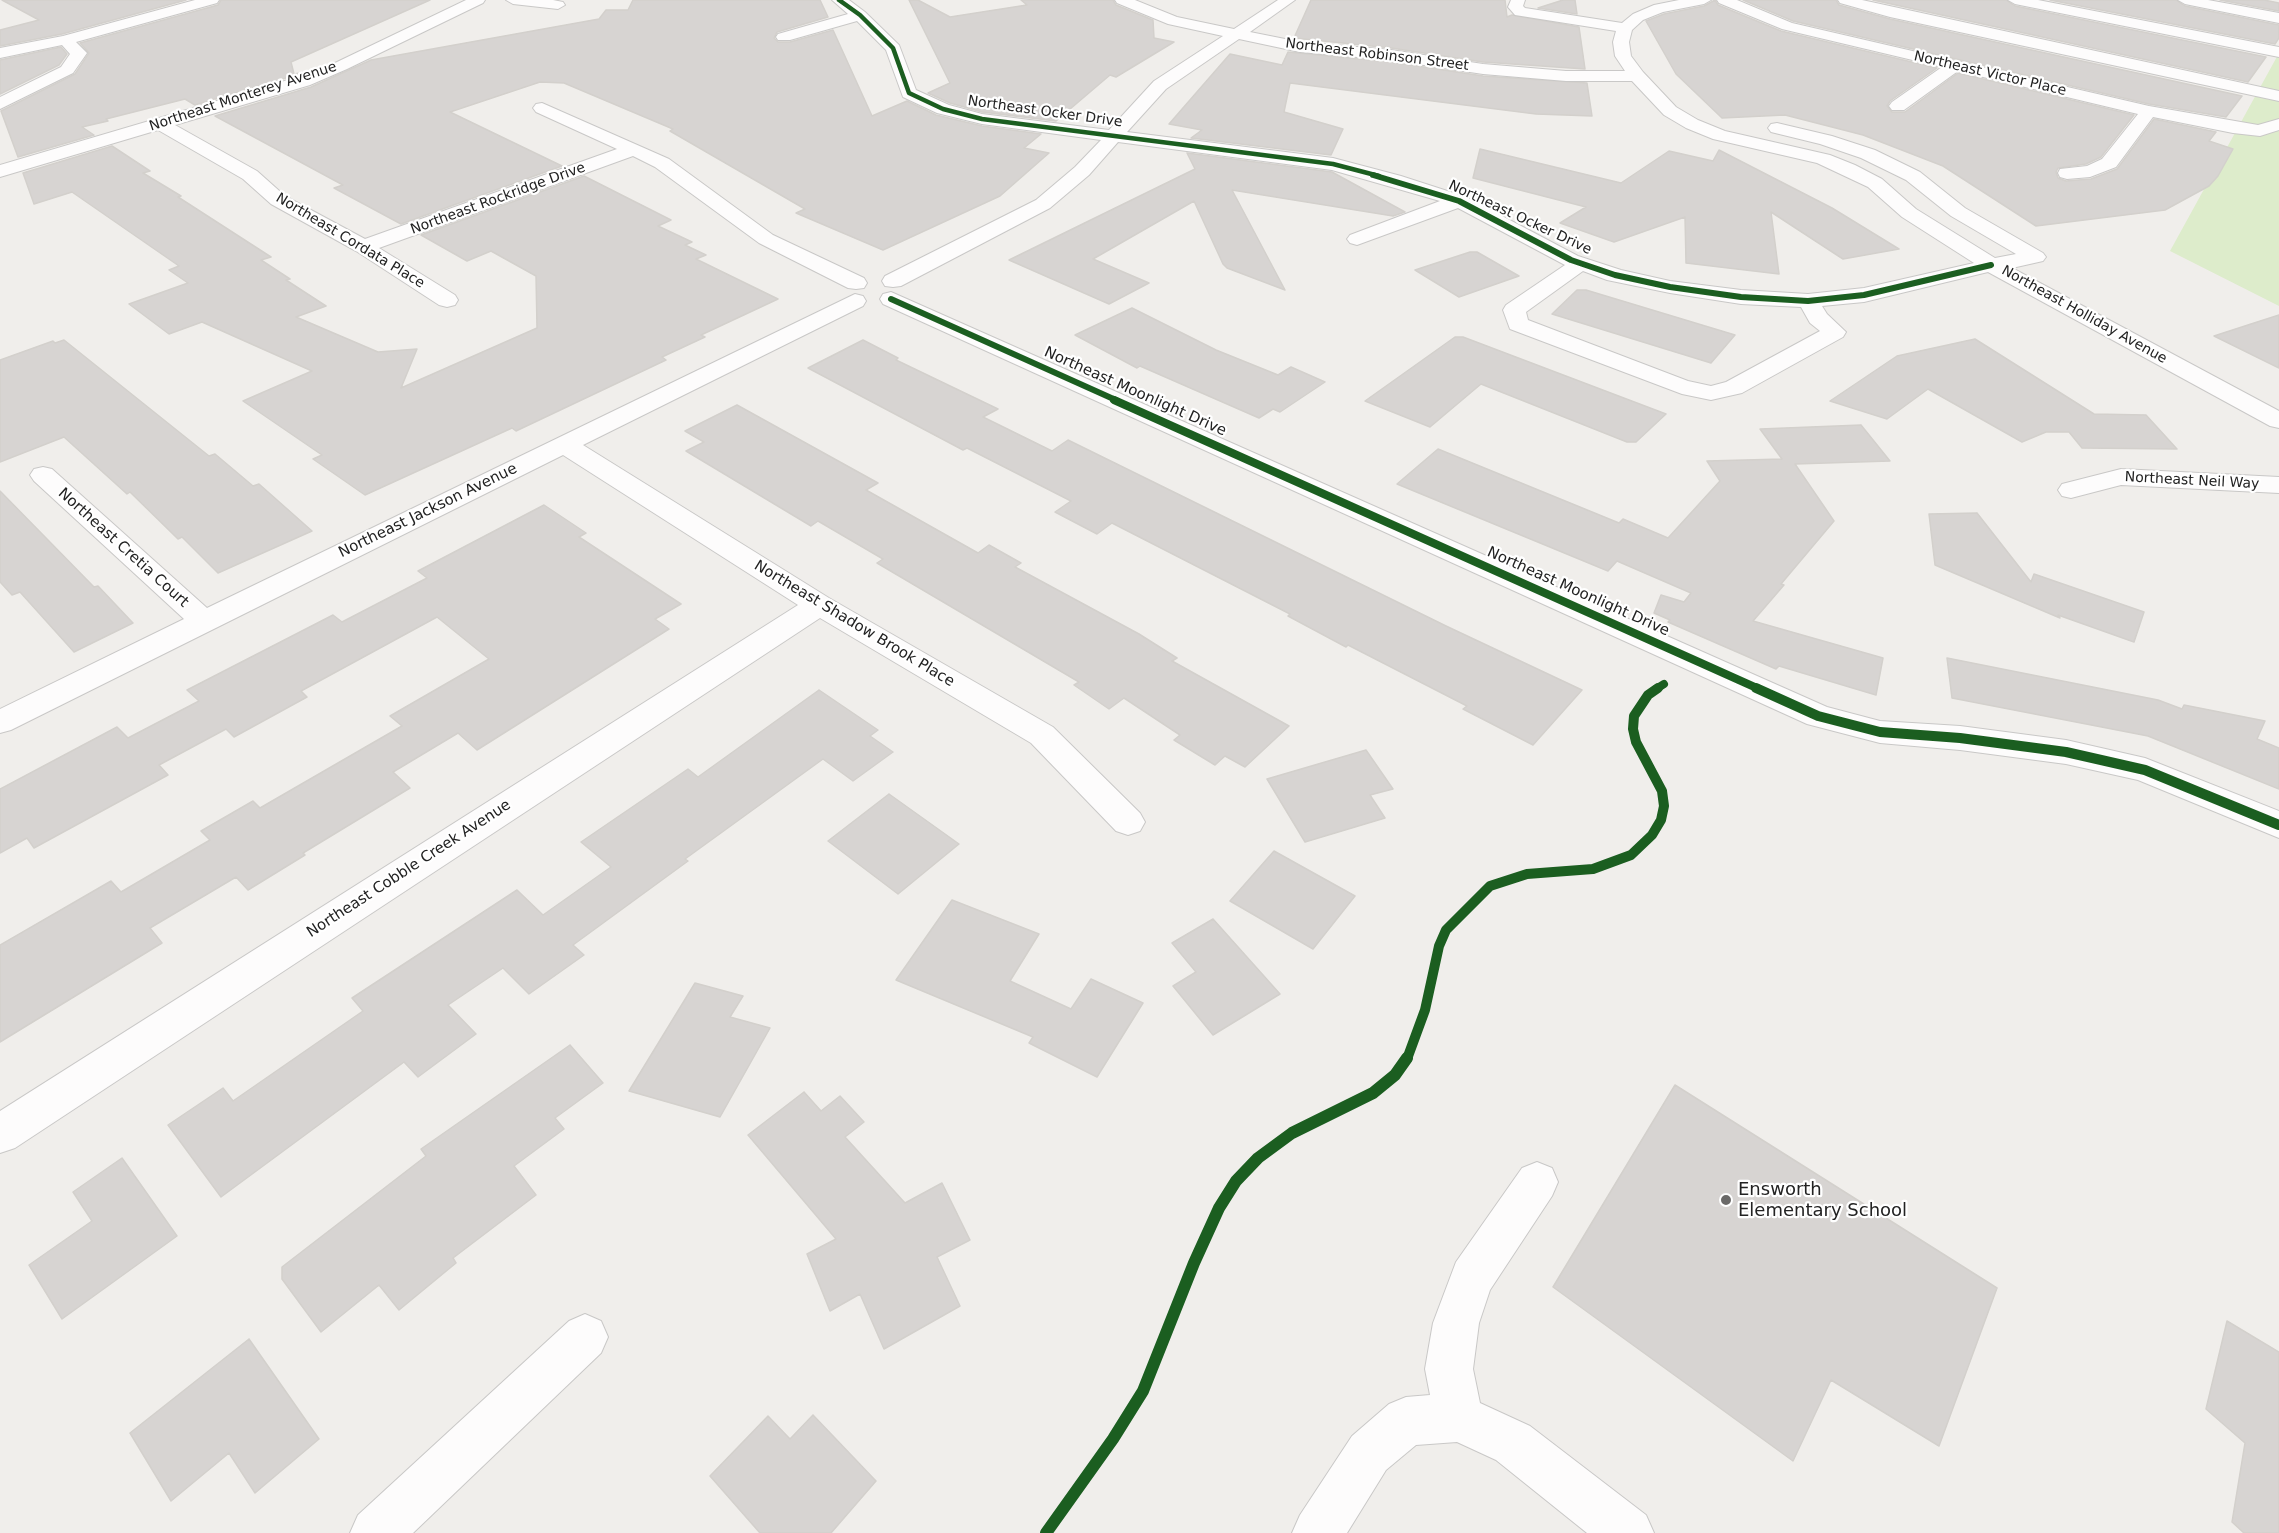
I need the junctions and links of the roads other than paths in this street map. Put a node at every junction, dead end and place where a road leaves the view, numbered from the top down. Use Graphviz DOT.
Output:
graph roads {
  1 [pos="212,0"];
  2 [pos="478,0"];
  3 [pos="513,0"];
  4 [pos="839,0"];
  5 [pos="1122,0"];
  6 [pos="1288,0"];
  7 [pos="1518,0"];
  8 [pos="1704,0"];
  9 [pos="1724,0"];
  10 [pos="1845,0"];
  11 [pos="2016,0"];
  12 [pos="2185,0"];
  13 [pos="558,5"];
  14 [pos="860,15"];
  15 [pos="2279,18"];
  16 [pos="1625,28"];
  17 [pos="1234,35"];
  18 [pos="784,37"];
  19 [pos="65,40"];
  20 [pos="2279,52"];
  21 [pos="0,53"];
  22 [pos="1955,66"];
  23 [pos="1637,76"];
  24 [pos="2279,96"];
  25 [pos="0,104"];
  26 [pos="1898,106"];
  27 [pos="542,108"];
  28 [pos="2149,111"];
  29 [pos="161,124"];
  30 [pos="2279,124"];
  31 [pos="1778,128"];
  32 [pos="1112,135"];
  33 [pos="1848,147"];
  34 [pos="633,150"];
  35 [pos="1823,159"];
  36 [pos="0,171"];
  37 [pos="2067,173"];
  38 [pos="1459,201"];
  39 [pos="1357,239"];
  40 [pos="363,248"];
  41 [pos="1581,263"];
  42 [pos="1991,265"];
  43 [pos="892,290"];
  44 [pos="856,292"];
  45 [pos="447,300"];
  46 [pos="1808,301"];
  47 [pos="2279,422"];
  48 [pos="565,444"];
  49 [pos="43,475"];
  50 [pos="2279,485"];
  51 [pos="2071,490"];
  52 [pos="819,605"];
  53 [pos="204,621"];
  54 [pos="0,722"];
  55 [pos="1128,822"];
  56 [pos="2279,825"];
  57 [pos="0,1134"];
  58 [pos="1537,1182"];
  59 [pos="585,1337"];
  60 [pos="1459,1418"];
  61 [pos="375,1533"];
  62 [pos="1318,1533"];
  63 [pos="1628,1533"];
  1 -- 19 [label="street"];
  2 -- 29 [label="street, Northeast Monterey Avenue"];
  3 -- 13 [label="street"];
  4 -- 14 [label="street, Northeast Ocker Drive"];
  5 -- 17 [label="street, Northeast Robinson Street"];
  6 -- 17 [label="street"];
  7 -- 16 [label="street"];
  8 -- 16 [label="street"];
  9 -- 22 [label="street, Northeast Victor Place"];
  10 -- 24 [label="street"];
  11 -- 20 [label="street"];
  12 -- 15 [label="street"];
  14 -- 18 [label="street"];
  14 -- 32 [label="street, Northeast Ocker Drive"];
  16 -- 23 [label="street, Northeast Holliday Avenue"];
  17 -- 23 [label="street, Northeast Robinson Street"];
  17 -- 32 [label="street"];
  19 -- 21 [label="street"];
  19 -- 25 [label="street"];
  22 -- 26 [label="street"];
  22 -- 28 [label="street, Northeast Victor Place"];
  23 -- 35 [label="street, Northeast Holliday Avenue"];
  27 -- 34 [label="street"];
  28 -- 30 [label="street, Northeast Victor Place"];
  28 -- 37 [label="street"];
  29 -- 36 [label="street, Northeast Monterey Avenue"];
  29 -- 40 [label="street, Northeast Cordata Place"];
  31 -- 33 [label="street"];
  32 -- 38 [label="street, Northeast Ocker Drive"];
  32 -- 43 [label="street"];
  33 -- 35 [label="street"];
  33 -- 42 [label="street, Northeast Ocker Drive"];
  34 -- 40 [label="street, Northeast Rockridge Drive"];
  34 -- 44 [label="street"];
  35 -- 42 [label="street, Northeast Holliday Avenue"];
  38 -- 39 [label="street"];
  38 -- 41 [label="street, Northeast Ocker Drive"];
  40 -- 45 [label="street, Northeast Cordata Place"];
  41 -- 46 [label="street, Northeast Ocker Drive"];
  41 -- 46 [label="street"];
  42 -- 46 [label="street, Northeast Ocker Drive"];
  42 -- 47 [label="street, Northeast Holliday Avenue"];
  43 -- 44 [label="street"];
  43 -- 56 [label="street, Northeast Moonlight Drive"];
  44 -- 48 [label="street, Northeast Jackson Avenue"];
  48 -- 52 [label="street, Northeast Shadow Brook Place"];
  48 -- 53 [label="street, Northeast Jackson Avenue"];
  49 -- 53 [label="street, Northeast Cretia Court"];
  50 -- 51 [label="street, Northeast Neil Way"];
  52 -- 55 [label="street, Northeast Shadow Brook Place"];
  52 -- 57 [label="street, Northeast Cobble Creek Avenue"];
  53 -- 54 [label="street, Northeast Jackson Avenue"];
  58 -- 60 [label="street"];
  59 -- 61 [label="street"];
  60 -- 62 [label="street"];
  60 -- 63 [label="street"];
}
